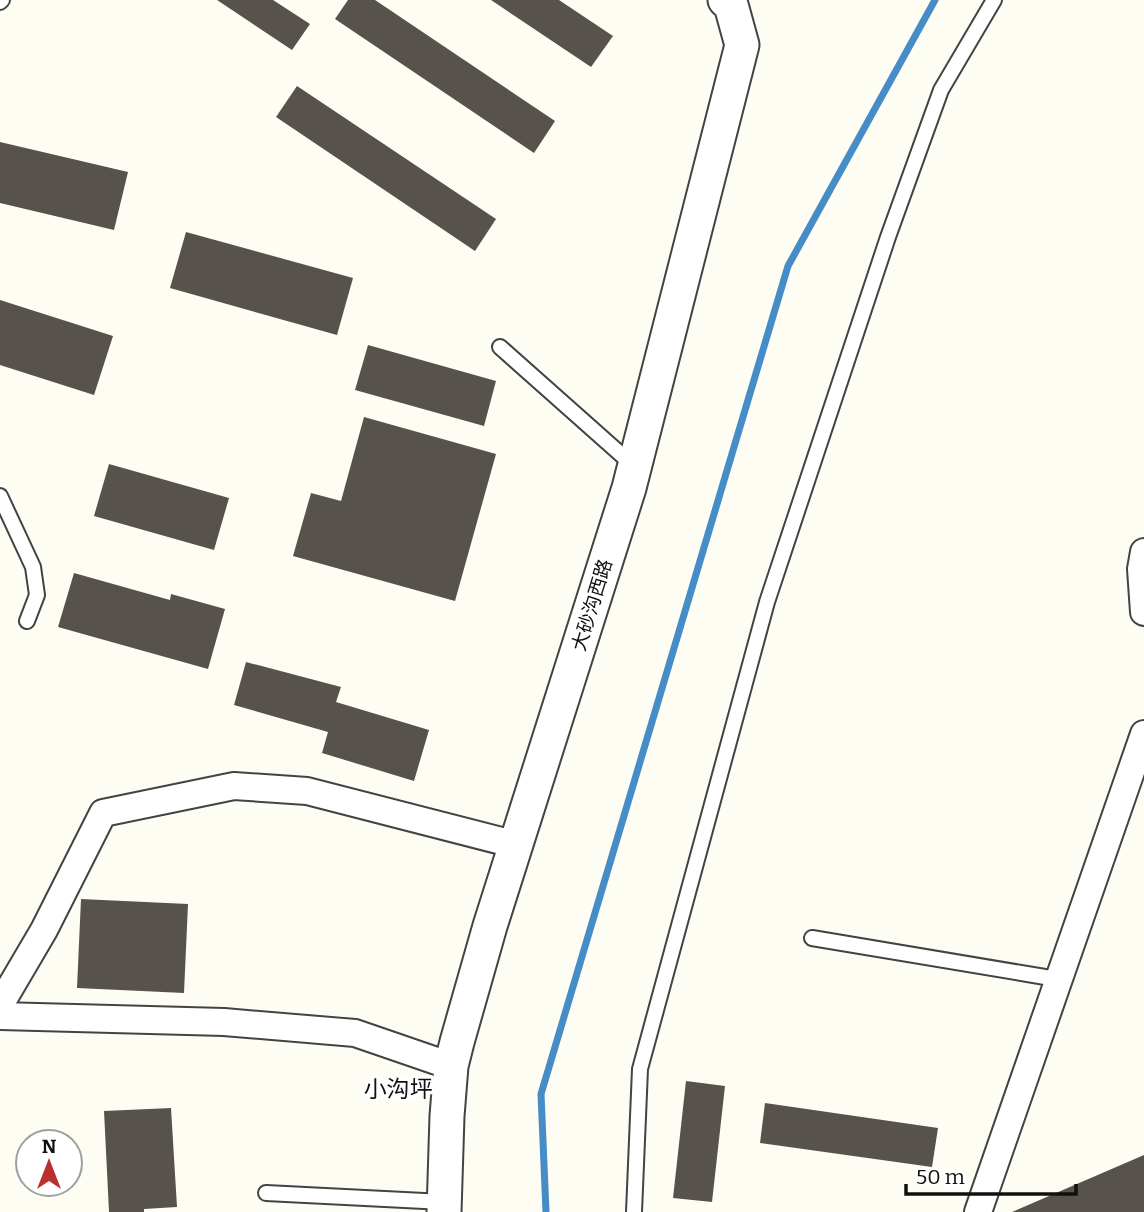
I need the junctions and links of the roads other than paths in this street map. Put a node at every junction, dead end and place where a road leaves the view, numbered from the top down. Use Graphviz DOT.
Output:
graph roads {
  1 [pos="725,0"];
  2 [pos="994,0"];
  3 [pos="500,346"];
  4 [pos="635,467"];
  5 [pos="0,496"];
  6 [pos="1144,552"];
  7 [pos="1144,612"];
  8 [pos="27,621"];
  9 [pos="1144,734"];
  10 [pos="517,845"];
  11 [pos="812,938"];
  12 [pos="1057,979"];
  13 [pos="0,1005"];
  14 [pos="0,1016"];
  15 [pos="451,1066"];
  16 [pos="266,1193"];
  17 [pos="444,1207"];
  18 [pos="634,1212"];
  19 [pos="978,1212"];
  1 -- 4 [label="street, 大砂沟西路"];
  2 -- 18 [label="lane"];
  3 -- 4 [label="lane"];
  4 -- 10 [label="street, 大砂沟西路"];
  5 -- 8 [label="lane"];
  6 -- 7 [label="street"];
  9 -- 12 [label="street"];
  10 -- 13 [label="street"];
  10 -- 15 [label="street, 大砂沟西路"];
  11 -- 12 [label="lane"];
  12 -- 19 [label="street"];
  14 -- 15 [label="street"];
  15 -- 17 [label="street, 大砂沟西路"];
  16 -- 17 [label="lane"];
}
